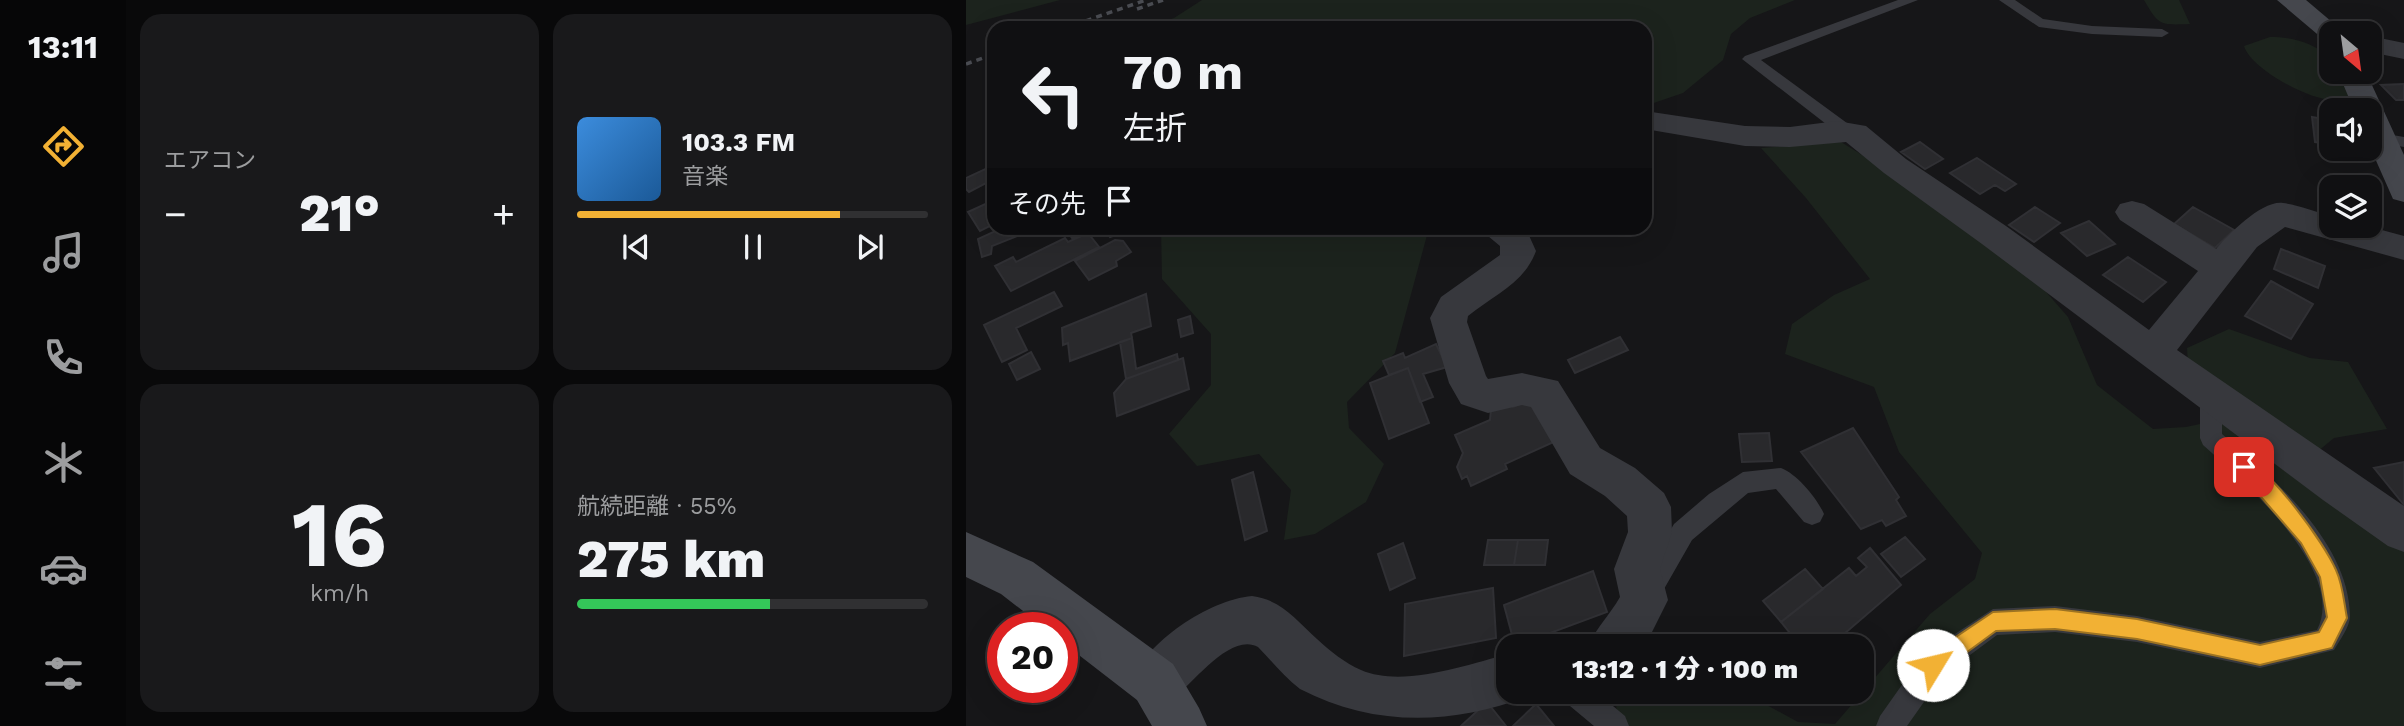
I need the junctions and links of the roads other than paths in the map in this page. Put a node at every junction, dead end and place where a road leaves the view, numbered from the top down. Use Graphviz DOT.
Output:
graph roads {
  1 [pos="1911,0"];
  2 [pos="2006,0"];
  3 [pos="2290,0"];
  4 [pos="2319,23"];
  5 [pos="2162,33"];
  6 [pos="2382,46"];
  7 [pos="2404,51"];
  8 [pos="1652,121"];
  9 [pos="2382,129"];
  10 [pos="1845,130"];
  11 [pos="2404,191"];
  12 [pos="2132,212"];
  13 [pos="1510,235"];
  14 [pos="2404,248"];
  15 [pos="2221,269"];
  16 [pos="2153,352"];
  17 [pos="2211,393"];
  18 [pos="1812,514"];
  19 [pos="2404,531"];
  20 [pos="966,554"];
  21 [pos="1644,600"];
  22 [pos="1626,634"];
  23 [pos="1155,682"];
  24 [pos="1496,682"];
  25 [pos="1589,704"];
  26 [pos="1181,726"];
  27 [pos="1615,726"];
  28 [pos="1890,726"];
  1 -- 10 [label="lane"];
  2 -- 5 [label="lane"];
  3 -- 4 [label="street"];
  6 -- 7 [label="street"];
  8 -- 10 [label="street"];
  9 -- 11 [label="street"];
  10 -- 16 [label="street"];
  12 -- 15 [label="street"];
  13 -- 21 [label="street"];
  14 -- 15 [label="street"];
  15 -- 16 [label="street"];
  16 -- 17 [label="street"];
  17 -- 19 [label="street"];
  17 -- 28 [label="lane"];
  18 -- 21 [label="lane"];
  20 -- 23 [label="street"];
  21 -- 22 [label="street"];
  23 -- 24 [label="street"];
  23 -- 26 [label="street"];
  25 -- 27 [label="lane"];
}
